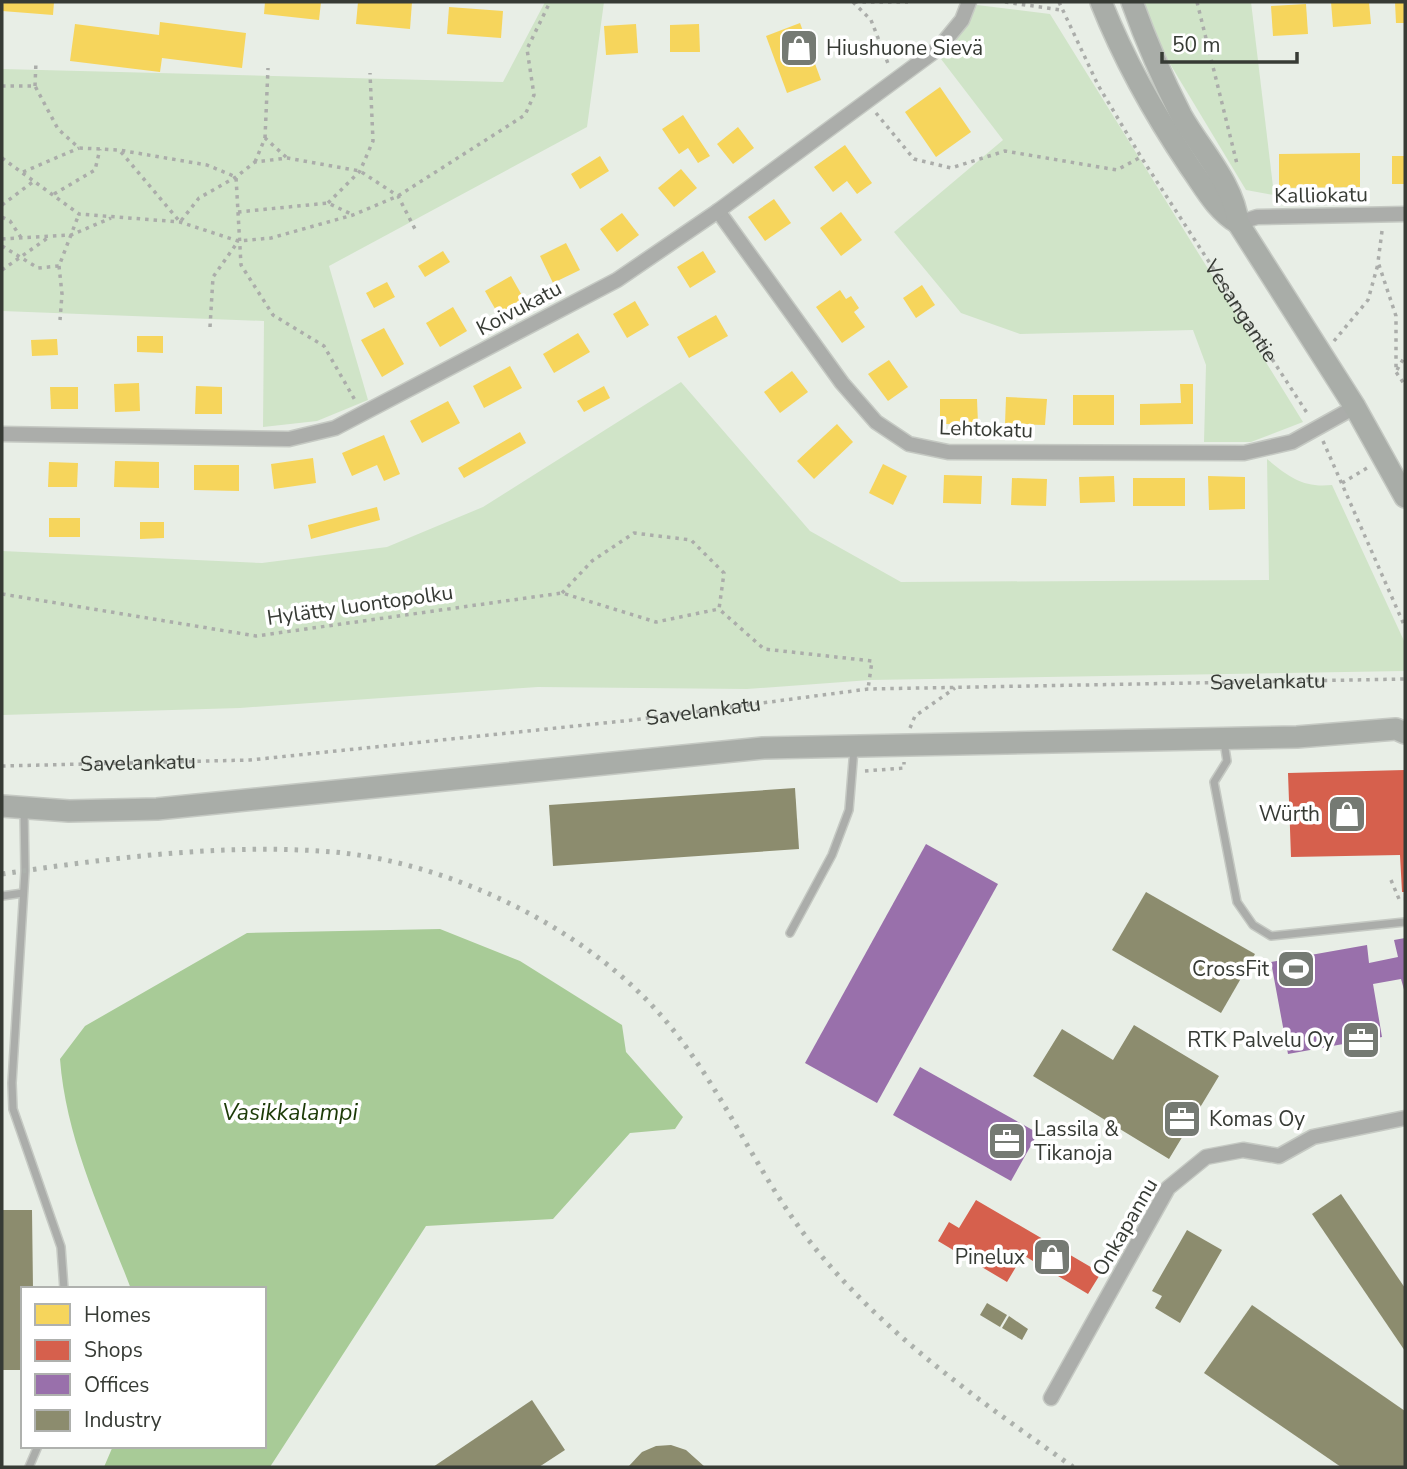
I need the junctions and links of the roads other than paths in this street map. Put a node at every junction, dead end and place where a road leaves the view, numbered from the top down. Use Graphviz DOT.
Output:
graph roads {
  1 [pos="969,2"];
  2 [pos="1101,2"];
  3 [pos="1132,2"];
  4 [pos="718,211"];
  5 [pos="1405,215"];
  6 [pos="1238,223"];
  7 [pos="1355,407"];
  8 [pos="2,434"];
  9 [pos="1405,497"];
  10 [pos="1402,728"];
  11 [pos="1223,738"];
  12 [pos="854,745"];
  13 [pos="2,806"];
  14 [pos="24,808"];
  15 [pos="23,893"];
  16 [pos="2,896"];
  17 [pos="1405,922"];
  18 [pos="790,933"];
  19 [pos="1405,1118"];
  20 [pos="64,1287"];
  21 [pos="1051,1398"];
  22 [pos="37,1448"];
  23 [pos="29,1467"];
  1 -- 4 [label="street, Koivukatu"];
  2 -- 6 [label="main road, Vesangantie"];
  3 -- 6 [label="main road, Vesangantie"];
  4 -- 7 [label="street, Lehtokatu"];
  4 -- 8 [label="street, Koivukatu"];
  5 -- 6 [label="street, Kalliokatu"];
  6 -- 7 [label="main road, Vesangantie"];
  7 -- 9 [label="main road, Vesangantie"];
  10 -- 11 [label="main road, Savelankatu"];
  11 -- 12 [label="main road, Savelankatu"];
  11 -- 17 [label="lane"];
  12 -- 14 [label="main road, Savelankatu"];
  12 -- 18 [label="lane"];
  13 -- 14 [label="main road, Savelankatu"];
  14 -- 15 [label="lane"];
  15 -- 16 [label="lane"];
  15 -- 20 [label="lane"];
  19 -- 21 [label="street, Onkapannu"];
  22 -- 23 [label="lane"];
}
